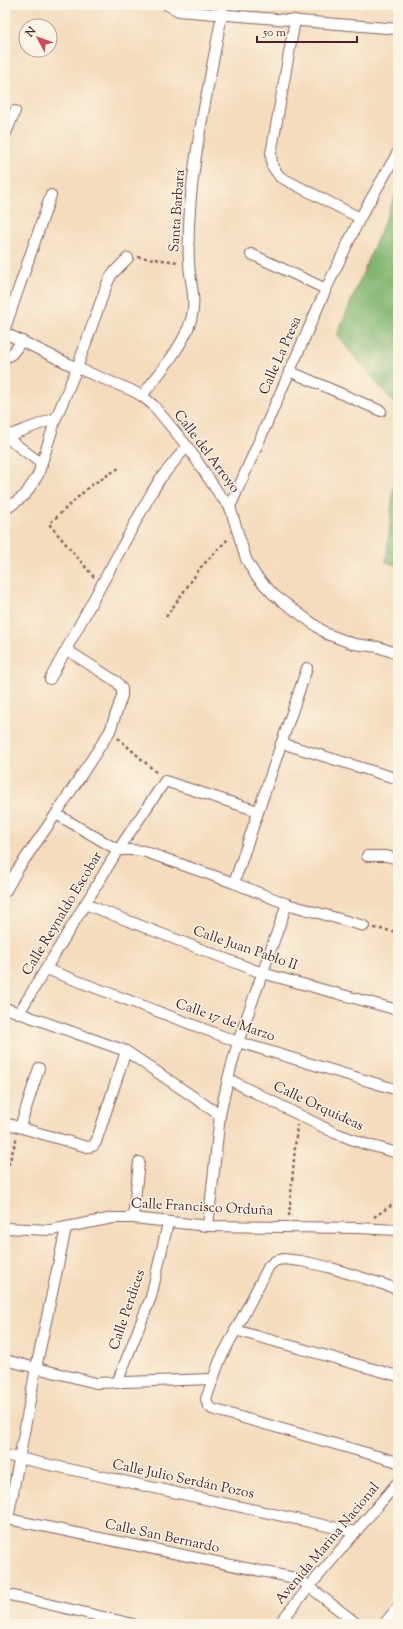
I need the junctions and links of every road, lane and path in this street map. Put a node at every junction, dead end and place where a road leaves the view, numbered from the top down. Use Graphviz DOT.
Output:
graph roads {
  1 [pos="167,5"];
  2 [pos="222,10"];
  3 [pos="295,20"];
  4 [pos="398,29"];
  5 [pos="15,111"];
  6 [pos="5,135"];
  7 [pos="398,152"];
  8 [pos="51,195"];
  9 [pos="360,218"];
  10 [pos="251,254"];
  11 [pos="128,258"];
  12 [pos="189,264"];
  13 [pos="326,289"];
  14 [pos="5,328"];
  15 [pos="5,333"];
  16 [pos="22,341"];
  17 [pos="5,358"];
  18 [pos="77,368"];
  19 [pos="289,371"];
  20 [pos="142,396"];
  21 [pos="381,412"];
  22 [pos="56,418"];
  23 [pos="5,437"];
  24 [pos="187,446"];
  25 [pos="42,464"];
  26 [pos="119,468"];
  27 [pos="230,507"];
  28 [pos="5,510"];
  29 [pos="237,530"];
  30 [pos="101,586"];
  31 [pos="166,617"];
  32 [pos="66,650"];
  33 [pos="398,654"];
  34 [pos="307,668"];
  35 [pos="50,679"];
  36 [pos="110,731"];
  37 [pos="281,743"];
  38 [pos="398,778"];
  39 [pos="165,781"];
  40 [pos="258,811"];
  41 [pos="56,814"];
  42 [pos="118,850"];
  43 [pos="368,856"];
  44 [pos="398,859"];
  45 [pos="234,882"];
  46 [pos="5,892"];
  47 [pos="85,904"];
  48 [pos="287,904"];
  49 [pos="364,926"];
  50 [pos="398,932"];
  51 [pos="46,969"];
  52 [pos="262,973"];
  53 [pos="5,1008"];
  54 [pos="398,1010"];
  55 [pos="19,1013"];
  56 [pos="238,1042"];
  57 [pos="126,1051"];
  58 [pos="39,1068"];
  59 [pos="228,1079"];
  60 [pos="398,1090"];
  61 [pos="220,1115"];
  62 [pos="298,1115"];
  63 [pos="5,1123"];
  64 [pos="20,1127"];
  65 [pos="398,1153"];
  66 [pos="139,1162"];
  67 [pos="5,1176"];
  68 [pos="398,1201"];
  69 [pos="133,1218"];
  70 [pos="168,1223"];
  71 [pos="208,1226"];
  72 [pos="289,1226"];
  73 [pos="5,1228"];
  74 [pos="66,1228"];
  75 [pos="358,1228"];
  76 [pos="398,1230"];
  77 [pos="398,1289"];
  78 [pos="235,1330"];
  79 [pos="5,1360"];
  80 [pos="36,1368"];
  81 [pos="398,1376"];
  82 [pos="212,1379"];
  83 [pos="117,1383"];
  84 [pos="5,1455"];
  85 [pos="19,1458"];
  86 [pos="398,1462"];
  87 [pos="398,1482"];
  88 [pos="6,1521"];
  89 [pos="355,1532"];
  90 [pos="309,1587"];
  91 [pos="5,1594"];
  92 [pos="398,1607"];
  93 [pos="133,1624"];
  94 [pos="279,1624"];
  95 [pos="357,1624"];
  96 [pos="384,1624"];
  1 -- 2 [label="street"];
  2 -- 3 [label="street"];
  2 -- 12 [label="street, Santa Barbara"];
  3 -- 4 [label="street"];
  3 -- 9 [label="street"];
  5 -- 6 [label="street"];
  7 -- 9 [label="street, Calle La Presa"];
  8 -- 14 [label="street"];
  9 -- 13 [label="street, Calle La Presa"];
  10 -- 13 [label="street"];
  11 -- 12 [label="path"];
  11 -- 18 [label="street"];
  12 -- 20 [label="street, Santa Barbara"];
  13 -- 19 [label="street, Calle La Presa"];
  15 -- 16 [label="street, Calle del Arroyo"];
  16 -- 17 [label="street"];
  16 -- 18 [label="street, Calle del Arroyo"];
  18 -- 20 [label="street, Calle del Arroyo"];
  18 -- 22 [label="street"];
  19 -- 21 [label="street"];
  19 -- 27 [label="street, Calle La Presa"];
  20 -- 24 [label="street, Calle del Arroyo"];
  22 -- 23 [label="street"];
  22 -- 25 [label="street"];
  23 -- 25 [label="street"];
  24 -- 27 [label="street, Calle del Arroyo"];
  24 -- 30 [label="street"];
  25 -- 28 [label="street"];
  26 -- 30 [label="path"];
  27 -- 29 [label="street, Calle del Arroyo"];
  29 -- 31 [label="path"];
  29 -- 33 [label="street, Calle del Arroyo"];
  30 -- 32 [label="street"];
  32 -- 35 [label="street"];
  32 -- 36 [label="street"];
  34 -- 37 [label="street"];
  36 -- 39 [label="path"];
  36 -- 41 [label="street"];
  37 -- 38 [label="street"];
  37 -- 40 [label="street"];
  39 -- 40 [label="street"];
  39 -- 42 [label="street, Calle Reynaldo Escobar"];
  40 -- 45 [label="street"];
  41 -- 42 [label="street"];
  41 -- 46 [label="street"];
  42 -- 45 [label="street"];
  42 -- 47 [label="street, Calle Reynaldo Escobar"];
  43 -- 44 [label="street"];
  45 -- 48 [label="street"];
  47 -- 51 [label="street, Calle Reynaldo Escobar"];
  47 -- 52 [label="street, Calle Juan Pablo II"];
  48 -- 49 [label="street"];
  48 -- 52 [label="street"];
  49 -- 50 [label="path"];
  51 -- 55 [label="street, Calle Reynaldo Escobar"];
  51 -- 56 [label="street, Calle 17 de Marzo"];
  52 -- 54 [label="street, Calle Juan Pablo II"];
  52 -- 56 [label="street"];
  53 -- 55 [label="street"];
  55 -- 57 [label="street"];
  56 -- 59 [label="street"];
  56 -- 60 [label="street, Calle 17 de Marzo"];
  57 -- 61 [label="street"];
  57 -- 64 [label="street"];
  58 -- 64 [label="street"];
  59 -- 61 [label="street"];
  59 -- 62 [label="street, Calle Orquídeas"];
  61 -- 71 [label="street"];
  62 -- 65 [label="street, Calle Orquídeas"];
  62 -- 72 [label="path"];
  63 -- 64 [label="street"];
  64 -- 67 [label="path"];
  66 -- 69 [label="street"];
  68 -- 75 [label="path"];
  69 -- 70 [label="street, Calle Francisco Orduña"];
  69 -- 74 [label="street, Calle Francisco Orduña"];
  70 -- 71 [label="street, Calle Francisco Orduña"];
  70 -- 83 [label="street, Calle Perdices"];
  71 -- 72 [label="street, Calle Francisco Orduña"];
  72 -- 75 [label="street, Calle Francisco Orduña"];
  73 -- 74 [label="street, Calle Francisco Orduña"];
  74 -- 80 [label="street"];
  75 -- 76 [label="street, Calle Francisco Orduña"];
  77 -- 78 [label="street"];
  78 -- 81 [label="street"];
  78 -- 82 [label="street"];
  79 -- 80 [label="street"];
  80 -- 83 [label="street"];
  80 -- 85 [label="street"];
  82 -- 83 [label="street"];
  82 -- 86 [label="street"];
  84 -- 85 [label="street, Calle Julio Serdán Pozos"];
  85 -- 88 [label="street"];
  85 -- 89 [label="street, Calle Julio Serdán Pozos"];
  87 -- 89 [label="street, Avenida Marina Nacional"];
  88 -- 90 [label="street, Calle San Bernardo"];
  89 -- 90 [label="street, Avenida Marina Nacional"];
  90 -- 94 [label="street, Avenida Marina Nacional"];
  90 -- 95 [label="street, Calle San Bernardo"];
  91 -- 93 [label="street"];
  92 -- 96 [label="street"];
}
